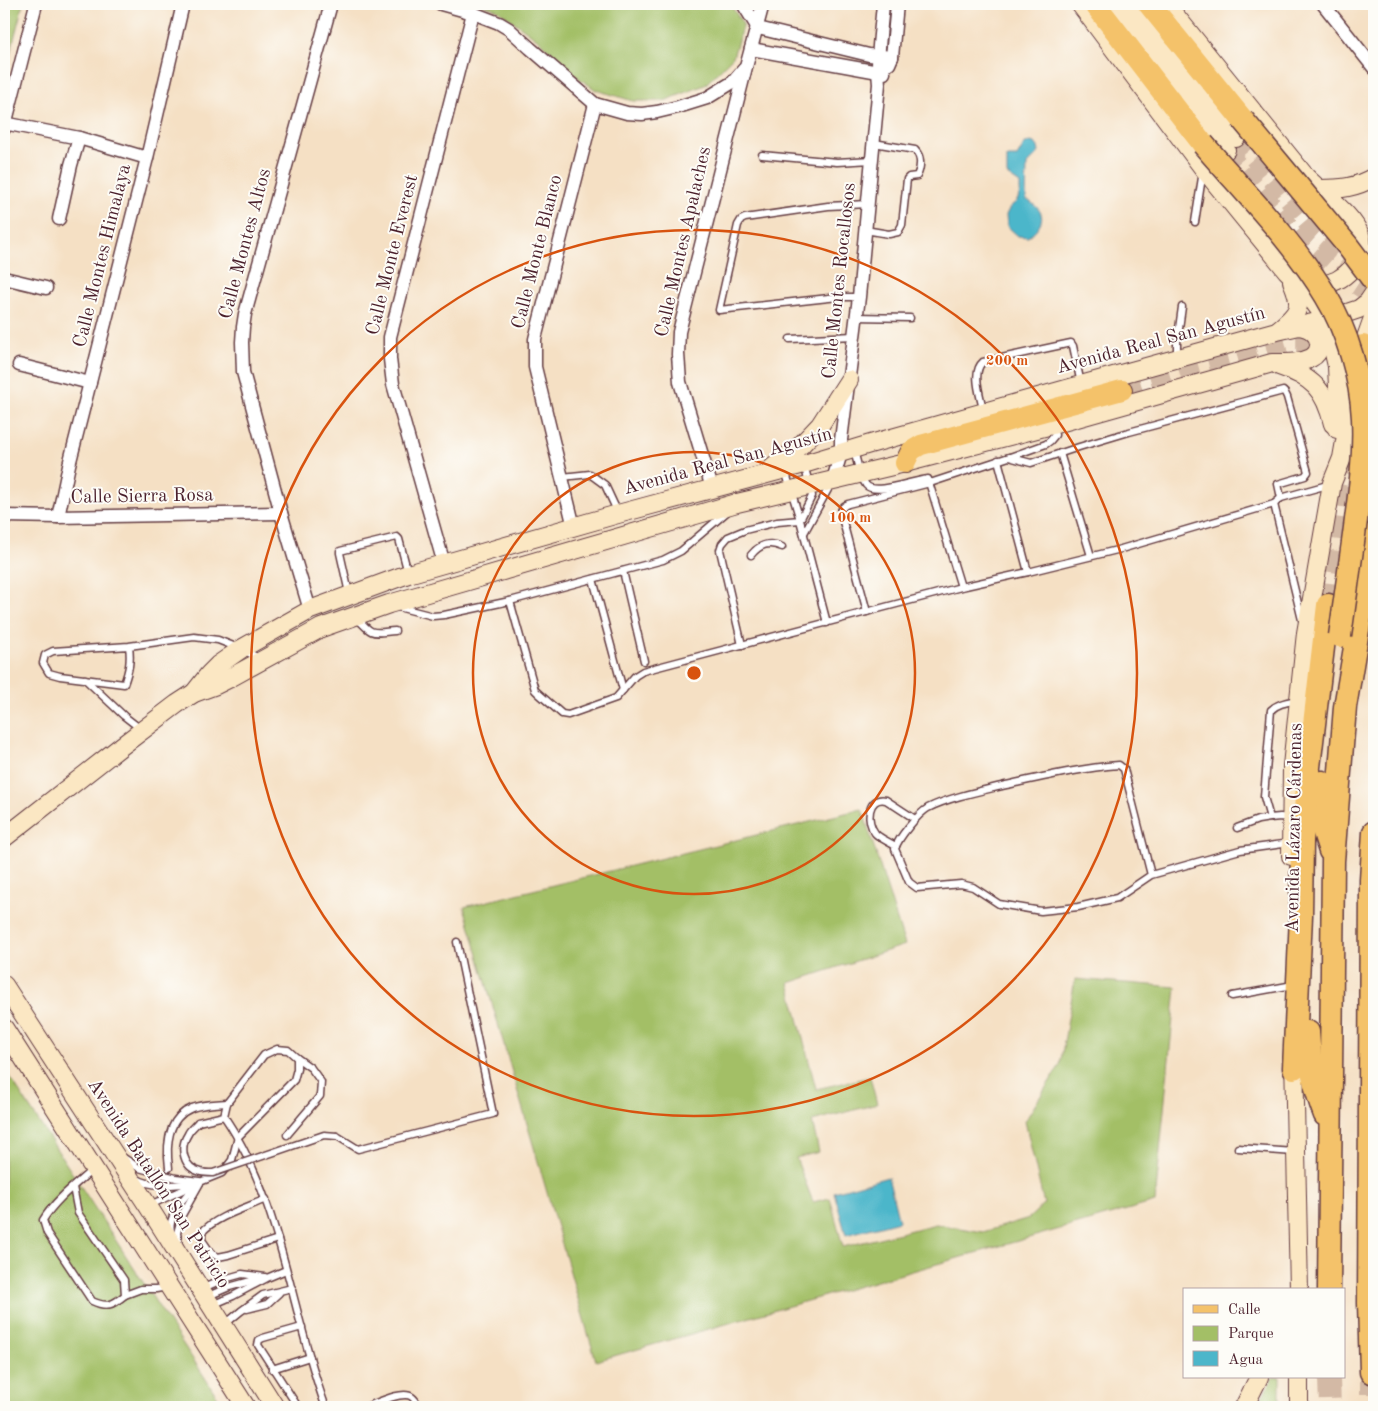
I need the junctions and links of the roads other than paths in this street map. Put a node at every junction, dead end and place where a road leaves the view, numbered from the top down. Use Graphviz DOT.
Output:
graph roads {
  1 [pos="36,4"];
  2 [pos="183,4"];
  3 [pos="331,4"];
  4 [pos="441,4"];
  5 [pos="743,4"];
  6 [pos="763,4"];
  7 [pos="883,4"];
  8 [pos="897,4"];
  9 [pos="1080,4"];
  10 [pos="1095,4"];
  11 [pos="1109,4"];
  12 [pos="1129,4"];
  13 [pos="1149,4"];
  14 [pos="1166,4"];
  15 [pos="1323,4"];
  16 [pos="473,13"];
  17 [pos="758,28"];
  18 [pos="752,49"];
  19 [pos="878,57"];
  20 [pos="892,57"];
  21 [pos="746,67"];
  22 [pos="1374,68"];
  23 [pos="881,77"];
  24 [pos="595,104"];
  25 [pos="4,125"];
  26 [pos="1235,136"];
  27 [pos="79,138"];
  28 [pos="874,143"];
  29 [pos="762,155"];
  30 [pos="147,158"];
  31 [pos="872,160"];
  32 [pos="1203,168"];
  33 [pos="1374,177"];
  34 [pos="1319,188"];
  35 [pos="868,204"];
  36 [pos="59,219"];
  37 [pos="1195,222"];
  38 [pos="865,230"];
  39 [pos="1287,271"];
  40 [pos="4,278"];
  41 [pos="1374,281"];
  42 [pos="46,288"];
  43 [pos="1374,293"];
  44 [pos="859,297"];
  45 [pos="1182,307"];
  46 [pos="1374,315"];
  47 [pos="856,317"];
  48 [pos="910,318"];
  49 [pos="1326,320"];
  50 [pos="1299,326"];
  51 [pos="1277,331"];
  52 [pos="854,336"];
  53 [pos="790,339"];
  54 [pos="1363,346"];
  55 [pos="1177,359"];
  56 [pos="1272,363"];
  57 [pos="19,365"];
  58 [pos="849,380"];
  59 [pos="90,383"];
  60 [pos="1081,385"];
  61 [pos="1122,390"];
  62 [pos="1374,408"];
  63 [pos="983,413"];
  64 [pos="1052,425"];
  65 [pos="1336,438"];
  66 [pos="847,451"];
  67 [pos="1060,453"];
  68 [pos="1009,457"];
  69 [pos="998,460"];
  70 [pos="905,463"];
  71 [pos="804,464"];
  72 [pos="785,469"];
  73 [pos="860,472"];
  74 [pos="764,474"];
  75 [pos="562,477"];
  76 [pos="1334,479"];
  77 [pos="832,480"];
  78 [pos="930,483"];
  79 [pos="810,486"];
  80 [pos="712,488"];
  81 [pos="792,490"];
  82 [pos="1281,498"];
  83 [pos="737,503"];
  84 [pos="1274,504"];
  85 [pos="281,513"];
  86 [pos="618,514"];
  87 [pos="4,516"];
  88 [pos="58,518"];
  89 [pos="800,520"];
  90 [pos="574,526"];
  91 [pos="804,533"];
  92 [pos="1374,534"];
  93 [pos="782,547"];
  94 [pos="751,555"];
  95 [pos="1091,556"];
  96 [pos="444,564"];
  97 [pos="623,571"];
  98 [pos="1028,572"];
  99 [pos="408,574"];
  100 [pos="593,579"];
  101 [pos="961,587"];
  102 [pos="349,595"];
  103 [pos="510,601"];
  104 [pos="389,604"];
  105 [pos="1328,605"];
  106 [pos="310,610"];
  107 [pos="867,612"];
  108 [pos="354,616"];
  109 [pos="827,623"];
  110 [pos="395,631"];
  111 [pos="1306,633"];
  112 [pos="742,645"];
  113 [pos="129,646"];
  114 [pos="241,649"];
  115 [pos="263,660"];
  116 [pos="644,660"];
  117 [pos="85,679"];
  118 [pos="623,690"];
  119 [pos="194,693"];
  120 [pos="1299,700"];
  121 [pos="142,730"];
  122 [pos="1270,818"];
  123 [pos="915,819"];
  124 [pos="1292,819"];
  125 [pos="1237,828"];
  126 [pos="1374,832"];
  127 [pos="4,838"];
  128 [pos="1291,843"];
  129 [pos="896,846"];
  130 [pos="1333,861"];
  131 [pos="1151,875"];
  132 [pos="1301,916"];
  133 [pos="457,942"];
  134 [pos="4,985"];
  135 [pos="1293,985"];
  136 [pos="1232,996"];
  137 [pos="4,1028"];
  138 [pos="297,1058"];
  139 [pos="1294,1068"];
  140 [pos="227,1103"];
  141 [pos="224,1116"];
  142 [pos="1330,1126"];
  143 [pos="286,1135"];
  144 [pos="238,1137"];
  145 [pos="1238,1148"];
  146 [pos="1296,1152"];
  147 [pos="117,1158"];
  148 [pos="169,1168"];
  149 [pos="94,1170"];
  150 [pos="200,1182"];
  151 [pos="73,1187"];
  152 [pos="266,1199"];
  153 [pos="148,1206"];
  154 [pos="278,1239"];
  155 [pos="179,1254"];
  156 [pos="1374,1254"];
  157 [pos="286,1270"];
  158 [pos="266,1278"];
  159 [pos="1297,1286"];
  160 [pos="168,1287"];
  161 [pos="292,1288"];
  162 [pos="1329,1288"];
  163 [pos="125,1295"];
  164 [pos="206,1297"];
  165 [pos="1369,1303"];
  166 [pos="223,1326"];
  167 [pos="302,1326"];
  168 [pos="310,1356"];
  169 [pos="272,1369"];
  170 [pos="1370,1372"];
  171 [pos="1259,1378"];
  172 [pos="325,1405"];
  173 [pos="246,1407"];
  174 [pos="275,1407"];
  175 [pos="298,1407"];
  176 [pos="366,1407"];
  177 [pos="419,1407"];
  178 [pos="1244,1407"];
  1 -- 25 [label="street"];
  2 -- 30 [label="street, Calle Montes Himalaya"];
  3 -- 85 [label="street, Calle Montes Altos"];
  4 -- 16 [label="street"];
  5 -- 17 [label="street"];
  6 -- 17 [label="street, Calle Montes Apalaches"];
  7 -- 19 [label="street, Calle Montes Rocallosos"];
  8 -- 20 [label="street, Calle Montes Rocallosos"];
  9 -- 32 [label="main road"];
  10 -- 130 [label="highway, bridge"];
  11 -- 26 [label="main road"];
  12 -- 26 [label="main road"];
  13 -- 26 [label="highway"];
  14 -- 34 [label="main road"];
  15 -- 22 [label="street"];
  16 -- 24 [label="street"];
  16 -- 96 [label="street, Calle Monte Everest"];
  17 -- 18 [label="street, Calle Montes Apalaches"];
  17 -- 19 [label="street"];
  18 -- 21 [label="street, Calle Montes Apalaches"];
  18 -- 23 [label="street"];
  19 -- 20 [label="street"];
  19 -- 23 [label="street, Calle Montes Rocallosos"];
  20 -- 23 [label="street, Calle Montes Rocallosos"];
  21 -- 24 [label="street"];
  21 -- 80 [label="street, Calle Montes Apalaches"];
  23 -- 28 [label="street, Calle Montes Rocallosos"];
  24 -- 75 [label="street, Calle Monte Blanco"];
  25 -- 27 [label="street"];
  26 -- 41 [label="highway, bridge"];
  27 -- 30 [label="street"];
  27 -- 36 [label="street"];
  28 -- 31 [label="street, Calle Montes Rocallosos"];
  28 -- 38 [label="lane"];
  29 -- 31 [label="lane"];
  30 -- 59 [label="street, Calle Montes Himalaya"];
  31 -- 35 [label="street, Calle Montes Rocallosos"];
  32 -- 37 [label="lane"];
  32 -- 39 [label="main road"];
  33 -- 34 [label="main road"];
  34 -- 39 [label="main road"];
  35 -- 38 [label="street, Calle Montes Rocallosos"];
  35 -- 44 [label="lane"];
  38 -- 44 [label="street, Calle Montes Rocallosos"];
  39 -- 49 [label="main road"];
  39 -- 51 [label="main road"];
  40 -- 42 [label="street"];
  43 -- 49 [label="main road, Avenida Real San Agustín"];
  44 -- 47 [label="street, Calle Montes Rocallosos"];
  45 -- 55 [label="lane"];
  46 -- 54 [label="main road, Avenida Lázaro Cárdenas"];
  47 -- 48 [label="lane"];
  47 -- 52 [label="street, Calle Montes Rocallosos"];
  49 -- 50 [label="main road, Avenida Real San Agustín"];
  49 -- 65 [label="main road"];
  50 -- 51 [label="main road, Avenida Real San Agustín"];
  50 -- 56 [label="main road, Avenida Real San Agustín"];
  51 -- 55 [label="main road, Avenida Real San Agustín"];
  52 -- 53 [label="lane"];
  52 -- 58 [label="street, Calle Montes Rocallosos"];
  54 -- 62 [label="highway"];
  54 -- 76 [label="main road, Avenida Lázaro Cárdenas"];
  55 -- 60 [label="main road, Avenida Real San Agustín"];
  56 -- 64 [label="main road, Avenida Real San Agustín"];
  56 -- 65 [label="main road"];
  57 -- 59 [label="street"];
  58 -- 66 [label="street, Calle Montes Rocallosos"];
  58 -- 74 [label="main road"];
  59 -- 88 [label="street, Calle Montes Himalaya"];
  60 -- 63 [label="main road, Avenida Real San Agustín"];
  60 -- 63 [label="lane"];
  61 -- 70 [label="main road"];
  63 -- 66 [label="main road, Avenida Real San Agustín"];
  64 -- 68 [label="lane"];
  64 -- 70 [label="main road, Avenida Real San Agustín"];
  65 -- 76 [label="main road"];
  66 -- 71 [label="main road, Avenida Real San Agustín"];
  66 -- 73 [label="lane"];
  66 -- 77 [label="street, Calle Montes Rocallosos"];
  67 -- 68 [label="lane"];
  67 -- 82 [label="lane"];
  67 -- 95 [label="lane"];
  68 -- 69 [label="lane"];
  69 -- 78 [label="lane"];
  69 -- 98 [label="lane"];
  70 -- 73 [label="main road, Avenida Real San Agustín"];
  71 -- 72 [label="main road, Avenida Real San Agustín"];
  71 -- 79 [label="lane"];
  72 -- 74 [label="main road, Avenida Real San Agustín"];
  72 -- 81 [label="lane"];
  73 -- 77 [label="main road, Avenida Real San Agustín"];
  73 -- 78 [label="lane"];
  74 -- 80 [label="main road, Avenida Real San Agustín"];
  75 -- 86 [label="lane"];
  75 -- 90 [label="street, Calle Monte Blanco"];
  76 -- 82 [label="lane"];
  76 -- 111 [label="main road, Avenida Lázaro Cárdenas"];
  77 -- 79 [label="main road, Avenida Real San Agustín"];
  77 -- 91 [label="lane"];
  78 -- 101 [label="lane"];
  78 -- 107 [label="lane"];
  79 -- 81 [label="main road, Avenida Real San Agustín"];
  79 -- 89 [label="lane"];
  80 -- 86 [label="main road, Avenida Real San Agustín"];
  81 -- 83 [label="main road, Avenida Real San Agustín"];
  81 -- 89 [label="lane"];
  82 -- 84 [label="lane"];
  83 -- 97 [label="lane"];
  83 -- 104 [label="main road, Avenida Real San Agustín"];
  84 -- 95 [label="lane"];
  84 -- 111 [label="lane"];
  85 -- 88 [label="street, Calle Sierra Rosa"];
  85 -- 106 [label="street, Calle Montes Altos"];
  86 -- 90 [label="main road, Avenida Real San Agustín"];
  87 -- 88 [label="street, Calle Sierra Rosa"];
  89 -- 91 [label="lane"];
  89 -- 112 [label="lane"];
  90 -- 96 [label="main road, Avenida Real San Agustín"];
  91 -- 109 [label="lane"];
  92 -- 130 [label="highway, Avenida Lázaro Cárdenas"];
  93 -- 94 [label="lane"];
  95 -- 98 [label="lane"];
  96 -- 99 [label="main road, Avenida Real San Agustín"];
  97 -- 100 [label="lane"];
  97 -- 116 [label="lane"];
  98 -- 101 [label="lane"];
  99 -- 102 [label="main road, Avenida Real San Agustín"];
  99 -- 102 [label="lane"];
  100 -- 103 [label="lane"];
  100 -- 118 [label="lane"];
  101 -- 107 [label="lane"];
  102 -- 106 [label="main road, Avenida Real San Agustín"];
  103 -- 104 [label="lane"];
  103 -- 118 [label="lane"];
  104 -- 108 [label="main road, Avenida Real San Agustín"];
  105 -- 132 [label="highway"];
  106 -- 114 [label="main road, Avenida Real San Agustín"];
  107 -- 109 [label="lane"];
  108 -- 110 [label="lane"];
  108 -- 115 [label="main road, Avenida Real San Agustín"];
  109 -- 112 [label="lane"];
  111 -- 120 [label="main road, Avenida Lázaro Cárdenas"];
  112 -- 118 [label="lane"];
  113 -- 114 [label="lane"];
  113 -- 117 [label="lane"];
  113 -- 117 [label="lane"];
  114 -- 115 [label="lane"];
  114 -- 119 [label="main road, Avenida Real San Agustín"];
  115 -- 119 [label="main road, Avenida Real San Agustín"];
  117 -- 121 [label="lane"];
  119 -- 121 [label="main road, Avenida Real San Agustín"];
  120 -- 122 [label="lane"];
  120 -- 124 [label="main road, Avenida Lázaro Cárdenas"];
  121 -- 127 [label="main road, Avenida Real San Agustín"];
  122 -- 124 [label="lane"];
  122 -- 125 [label="lane"];
  123 -- 129 [label="lane"];
  123 -- 129 [label="lane"];
  123 -- 131 [label="lane"];
  124 -- 128 [label="main road, Avenida Lázaro Cárdenas"];
  126 -- 165 [label="highway"];
  128 -- 131 [label="lane"];
  128 -- 135 [label="main road, Avenida Lázaro Cárdenas"];
  129 -- 131 [label="lane"];
  130 -- 142 [label="highway, Avenida Lázaro Cárdenas"];
  132 -- 139 [label="highway"];
  132 -- 142 [label="highway"];
  133 -- 141 [label="lane, bridge"];
  134 -- 147 [label="main road, Avenida Batallón San Patricio"];
  135 -- 136 [label="lane"];
  135 -- 139 [label="main road, Avenida Lázaro Cárdenas"];
  137 -- 149 [label="main road"];
  138 -- 140 [label="lane"];
  138 -- 143 [label="lane"];
  138 -- 144 [label="lane"];
  139 -- 146 [label="main road, Avenida Lázaro Cárdenas"];
  140 -- 141 [label="lane"];
  140 -- 148 [label="lane"];
  141 -- 144 [label="lane"];
  142 -- 162 [label="highway, Avenida Lázaro Cárdenas"];
  144 -- 150 [label="lane"];
  144 -- 152 [label="lane"];
  145 -- 146 [label="lane"];
  146 -- 159 [label="main road, Avenida Lázaro Cárdenas"];
  147 -- 150 [label="lane"];
  147 -- 150 [label="lane"];
  147 -- 153 [label="main road, Avenida Batallón San Patricio"];
  149 -- 151 [label="lane"];
  149 -- 160 [label="main road"];
  150 -- 153 [label="lane"];
  150 -- 155 [label="lane"];
  150 -- 155 [label="lane"];
  151 -- 163 [label="lane"];
  151 -- 163 [label="lane"];
  152 -- 154 [label="lane"];
  152 -- 154 [label="lane"];
  153 -- 155 [label="main road, Avenida Batallón San Patricio"];
  154 -- 157 [label="lane"];
  155 -- 164 [label="main road, Avenida Batallón San Patricio"];
  156 -- 165 [label="highway"];
  157 -- 158 [label="lane"];
  157 -- 161 [label="lane"];
  158 -- 164 [label="lane"];
  158 -- 164 [label="lane"];
  160 -- 163 [label="lane"];
  160 -- 173 [label="main road"];
  161 -- 166 [label="lane"];
  161 -- 167 [label="lane"];
  164 -- 166 [label="main road, Avenida Batallón San Patricio"];
  165 -- 170 [label="highway"];
  166 -- 174 [label="main road, Avenida Batallón San Patricio"];
  167 -- 168 [label="lane"];
  167 -- 169 [label="lane"];
  168 -- 169 [label="lane"];
  168 -- 172 [label="lane"];
  169 -- 175 [label="lane"];
  171 -- 178 [label="main road"];
  176 -- 177 [label="lane"];
}
